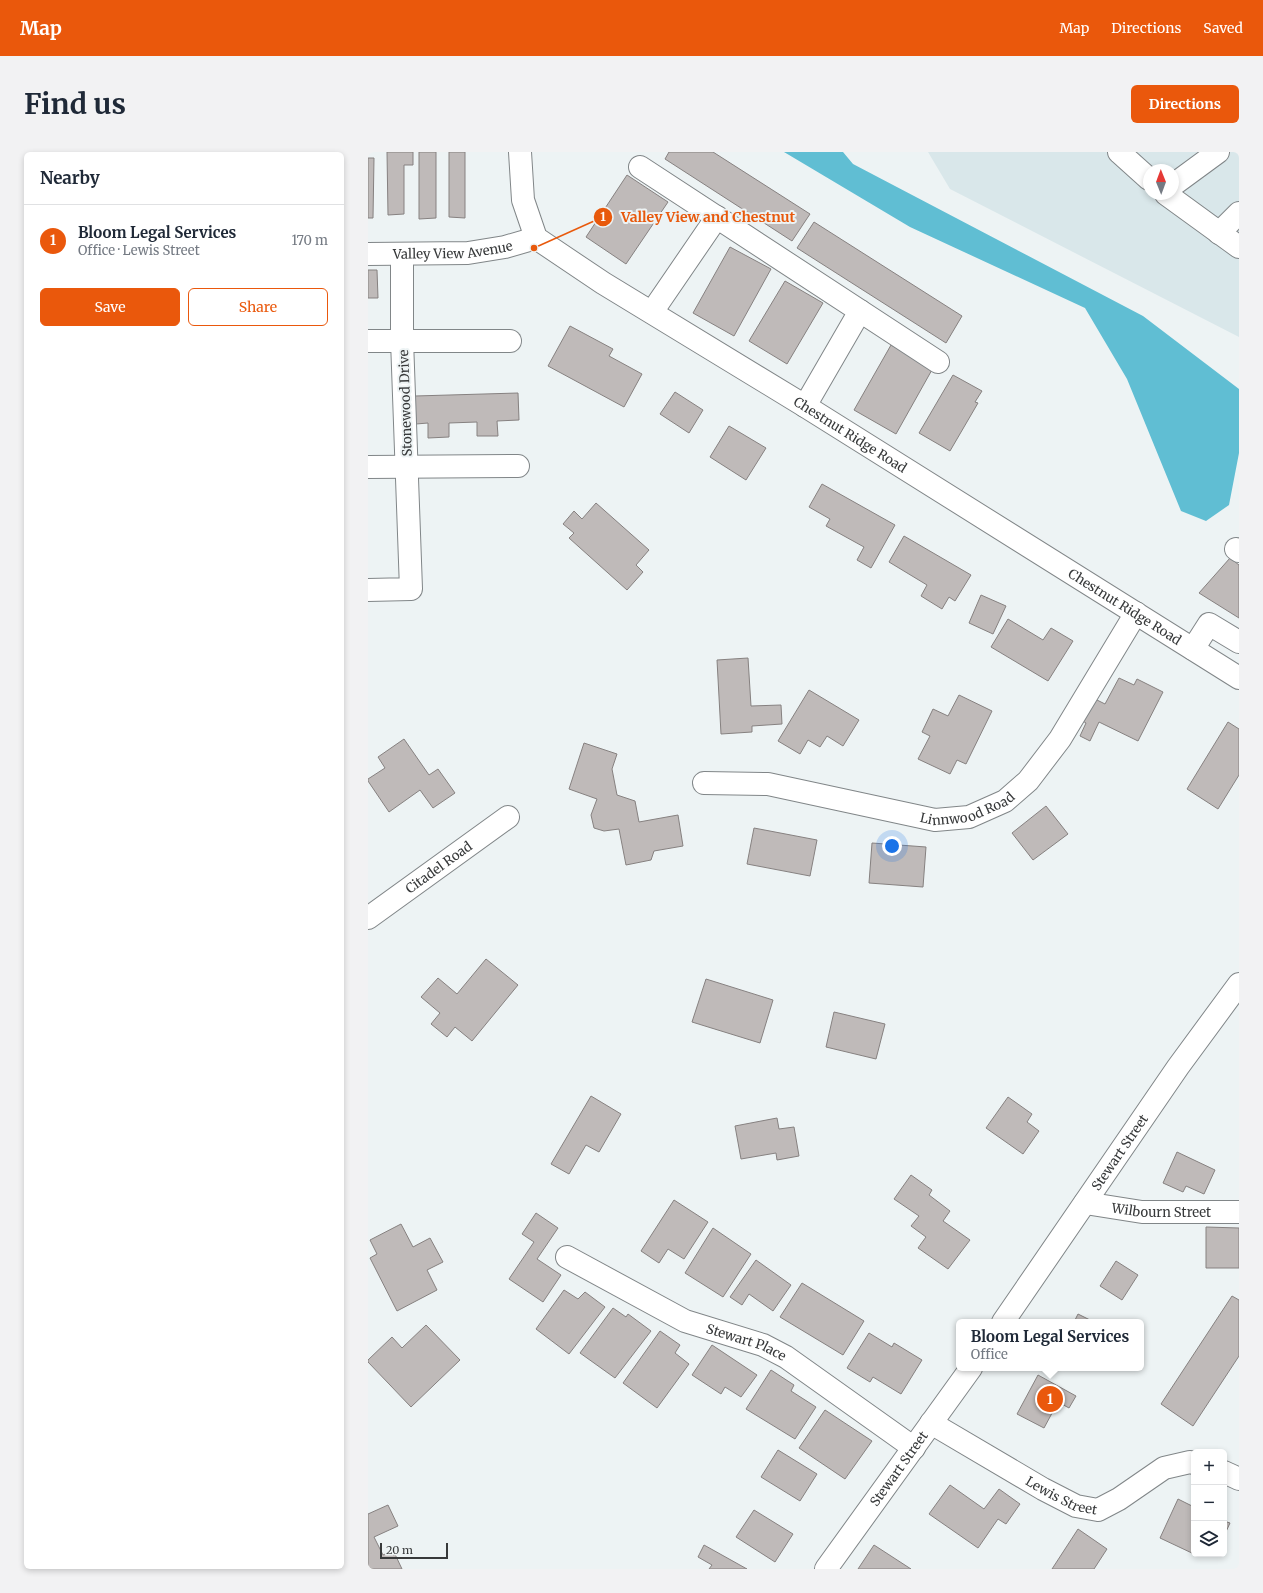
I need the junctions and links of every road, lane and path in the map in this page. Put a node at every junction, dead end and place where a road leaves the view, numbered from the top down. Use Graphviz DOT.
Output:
graph roads {
  1 [pos="520,152"];
  2 [pos="1120,152"];
  3 [pos="1218,152"];
  4 [pos="640,167"];
  5 [pos="1143,173"];
  6 [pos="1179,181"];
  7 [pos="1174,200"];
  8 [pos="1239,213"];
  9 [pos="717,217"];
  10 [pos="1219,233"];
  11 [pos="536,238"];
  12 [pos="1239,247"];
  13 [pos="368,254"];
  14 [pos="402,254"];
  15 [pos="860,311"];
  16 [pos="652,312"];
  17 [pos="402,340"];
  18 [pos="368,341"];
  19 [pos="510,341"];
  20 [pos="938,362"];
  21 [pos="805,406"];
  22 [pos="407,466"];
  23 [pos="518,466"];
  24 [pos="368,467"];
  25 [pos="368,590"];
  26 [pos="1136,613"];
  27 [pos="1239,642"];
  28 [pos="1194,649"];
  29 [pos="1239,678"];
  30 [pos="704,783"];
  31 [pos="508,817"];
  32 [pos="368,918"];
  33 [pos="1239,984"];
  34 [pos="1084,1203"];
  35 [pos="1239,1212"];
  36 [pos="566,1257"];
  37 [pos="1005,1319"];
  38 [pos="969,1371"];
  39 [pos="931,1424"];
  40 [pos="914,1448"];
  41 [pos="1191,1462"];
  42 [pos="1227,1473"];
  43 [pos="1239,1479"];
  44 [pos="826,1569"];
  1 -- 11 [label="street"];
  2 -- 5 [label="street"];
  3 -- 6 [label="street"];
  4 -- 9 [label="street"];
  7 -- 10 [label="street"];
  8 -- 10 [label="street"];
  9 -- 15 [label="street"];
  9 -- 16 [label="street"];
  10 -- 12 [label="street"];
  11 -- 14 [label="street, Valley View Avenue"];
  11 -- 16 [label="street, Chestnut Ridge Road"];
  13 -- 14 [label="street, Valley View Avenue"];
  14 -- 17 [label="street, Stonewood Drive"];
  15 -- 20 [label="street"];
  15 -- 21 [label="street"];
  16 -- 21 [label="street, Chestnut Ridge Road"];
  17 -- 18 [label="street, Stonewood Drive"];
  17 -- 19 [label="street, Stonewood Drive"];
  17 -- 22 [label="street, Stonewood Drive"];
  21 -- 26 [label="street, Chestnut Ridge Road"];
  22 -- 23 [label="street, Stonewood Drive"];
  22 -- 24 [label="street, Stonewood Drive"];
  22 -- 25 [label="street, Stonewood Drive"];
  26 -- 28 [label="street, Chestnut Ridge Road"];
  26 -- 30 [label="street, Linnwood Road"];
  27 -- 28 [label="street"];
  28 -- 29 [label="street, Chestnut Ridge Road"];
  31 -- 32 [label="street, Citadel Road"];
  33 -- 34 [label="street, Stewart Street"];
  34 -- 35 [label="street, Wilbourn Street"];
  34 -- 37 [label="street, Stewart Street"];
  36 -- 40 [label="street, Stewart Place"];
  38 -- 39 [label="street, Stewart Street"];
  39 -- 40 [label="street, Stewart Street"];
  39 -- 41 [label="street, Lewis Street"];
  40 -- 44 [label="street, Stewart Street"];
  42 -- 43 [label="street"];
}
